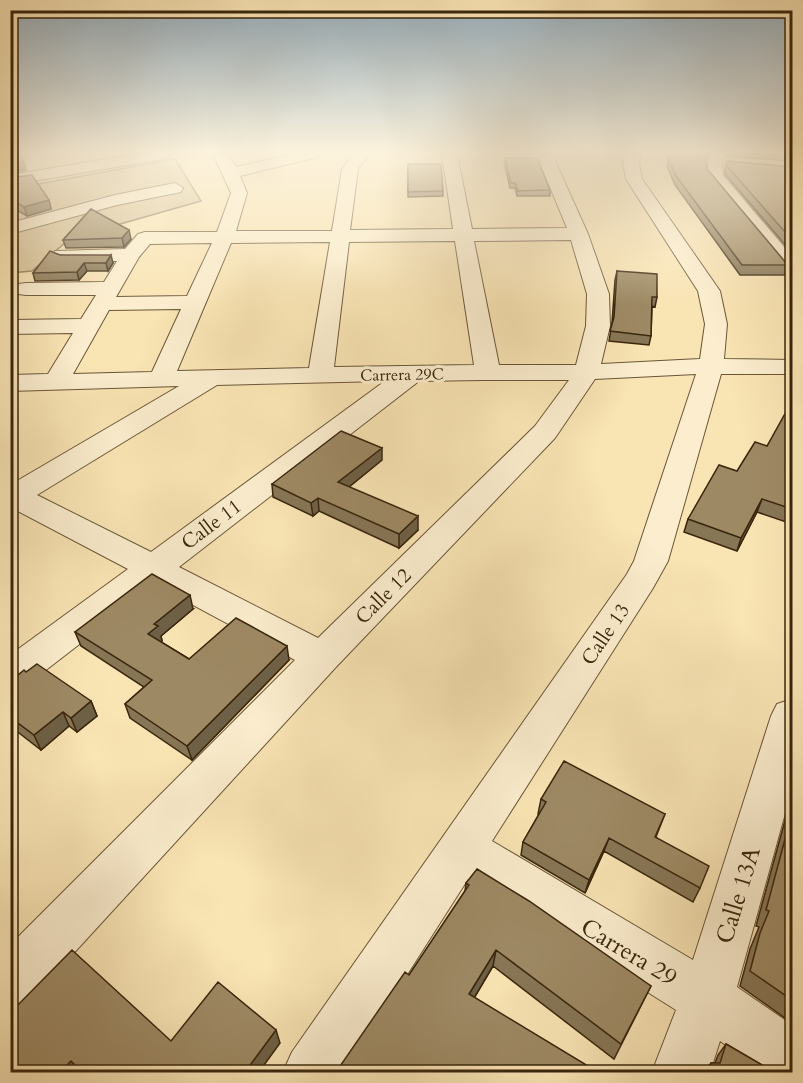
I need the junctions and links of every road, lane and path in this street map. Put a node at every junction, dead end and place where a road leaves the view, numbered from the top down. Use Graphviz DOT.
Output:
graph roads {
  1 [pos="97,205"];
  2 [pos="235,205"];
  3 [pos="344,205"];
  4 [pos="458,205"];
  5 [pos="566,205"];
  6 [pos="651,205"];
  7 [pos="739,205"];
  8 [pos="10,229"];
  9 [pos="464,234"];
  10 [pos="579,234"];
  11 [pos="225,235"];
  12 [pos="339,235"];
  13 [pos="62,255"];
  14 [pos="130,255"];
  15 [pos="792,268"];
  16 [pos="26,289"];
  17 [pos="107,296"];
  18 [pos="196,302"];
  19 [pos="88,326"];
  20 [pos="10,327"];
  21 [pos="711,366"];
  22 [pos="792,367"];
  23 [pos="586,372"];
  24 [pos="413,373"];
  25 [pos="488,374"];
  26 [pos="320,375"];
  27 [pos="212,378"];
  28 [pos="161,379"];
  29 [pos="56,382"];
  30 [pos="10,383"];
  31 [pos="12,496"];
  32 [pos="153,568"];
  33 [pos="322,657"];
  34 [pos="10,676"];
  35 [pos="792,716"];
  36 [pos="462,849"];
  37 [pos="10,982"];
  38 [pos="707,999"];
  39 [pos="792,1058"];
  40 [pos="312,1072"];
  41 [pos="681,1072"];
  1 -- 8 [label="street"];
  2 -- 11 [label="street"];
  3 -- 12 [label="street"];
  4 -- 9 [label="street"];
  5 -- 10 [label="street, Calle 12"];
  6 -- 21 [label="street, Calle 13"];
  7 -- 15 [label="street"];
  9 -- 10 [label="street"];
  9 -- 12 [label="street"];
  9 -- 25 [label="street"];
  10 -- 23 [label="street, Calle 12"];
  11 -- 12 [label="street"];
  11 -- 14 [label="street"];
  11 -- 18 [label="street"];
  12 -- 26 [label="street"];
  13 -- 14 [label="street"];
  14 -- 17 [label="street"];
  16 -- 17 [label="street"];
  17 -- 18 [label="street"];
  17 -- 19 [label="street"];
  18 -- 28 [label="street"];
  19 -- 20 [label="street"];
  19 -- 29 [label="street"];
  21 -- 22 [label="street, Carrera 29C"];
  21 -- 23 [label="street, Carrera 29C"];
  21 -- 36 [label="street, Calle 13"];
  23 -- 25 [label="street, Carrera 29C"];
  23 -- 33 [label="street, Calle 12"];
  24 -- 25 [label="street, Carrera 29C"];
  24 -- 26 [label="street, Carrera 29C"];
  24 -- 32 [label="street, Calle 11"];
  26 -- 27 [label="street, Carrera 29C"];
  27 -- 28 [label="street, Carrera 29C"];
  27 -- 31 [label="street"];
  28 -- 29 [label="street, Carrera 29C"];
  29 -- 30 [label="street, Carrera 29C"];
  31 -- 32 [label="street"];
  32 -- 33 [label="street"];
  32 -- 34 [label="street, Calle 11"];
  33 -- 37 [label="street, Calle 12"];
  35 -- 38 [label="street, Calle 13A"];
  36 -- 38 [label="street, Carrera 29"];
  36 -- 40 [label="street, Calle 13"];
  38 -- 39 [label="street, Carrera 29"];
  38 -- 41 [label="street, Calle 13A"];
}
